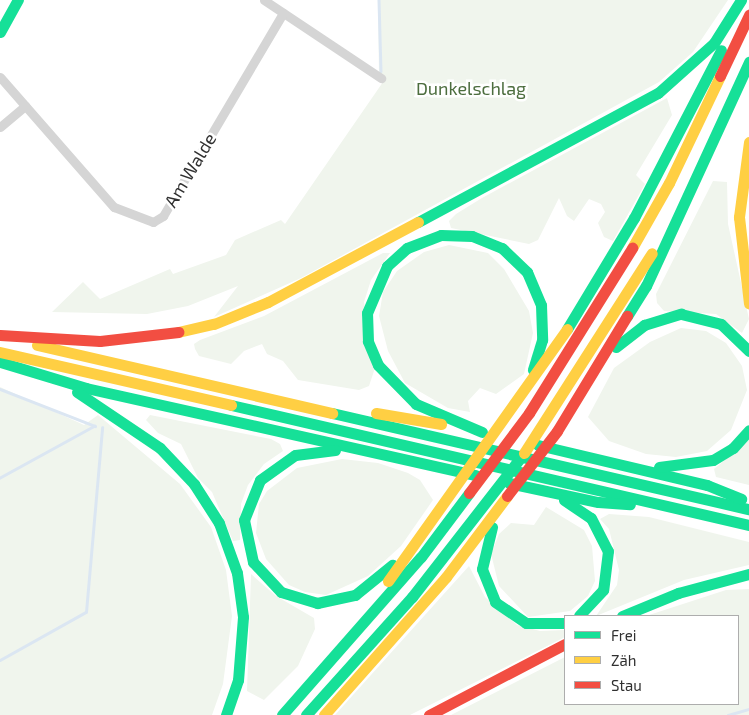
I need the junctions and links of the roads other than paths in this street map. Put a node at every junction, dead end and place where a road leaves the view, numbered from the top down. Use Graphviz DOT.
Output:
graph roads {
  1 [pos="18,0"];
  2 [pos="264,0"];
  3 [pos="741,0"];
  4 [pos="745,0"];
  5 [pos="283,13"];
  6 [pos="749,15"];
  7 [pos="0,32"];
  8 [pos="749,62"];
  9 [pos="0,77"];
  10 [pos="381,78"];
  11 [pos="25,106"];
  12 [pos="0,127"];
  13 [pos="714,139"];
  14 [pos="749,142"];
  15 [pos="749,303"];
  16 [pos="0,336"];
  17 [pos="749,351"];
  18 [pos="0,352"];
  19 [pos="0,362"];
  20 [pos="600,363"];
  21 [pos="56,380"];
  22 [pos="516,404"];
  23 [pos="319,410"];
  24 [pos="749,430"];
  25 [pos="482,432"];
  26 [pos="365,451"];
  27 [pos="599,459"];
  28 [pos="532,488"];
  29 [pos="657,502"];
  30 [pos="749,502"];
  31 [pos="749,509"];
  32 [pos="497,513"];
  33 [pos="749,525"];
  34 [pos="414,544"];
  35 [pos="749,574"];
  36 [pos="580,615"];
  37 [pos="624,615"];
  38 [pos="564,623"];
  39 [pos="564,645"];
  40 [pos="342,650"];
  41 [pos="226,715"];
  42 [pos="282,715"];
  43 [pos="306,715"];
  44 [pos="324,715"];
  45 [pos="429,715"];
  1 -- 7 [label="main road"];
  2 -- 5 [label="street"];
  3 -- 16 [label="main road"];
  4 -- 22 [label="main road"];
  5 -- 10 [label="street"];
  5 -- 11 [label="street, Am Walde"];
  6 -- 40 [label="main road"];
  8 -- 13 [label="main road"];
  9 -- 11 [label="street, Am Walde"];
  11 -- 12 [label="street"];
  13 -- 20 [label="main road"];
  13 -- 43 [label="main road"];
  14 -- 15 [label="main road"];
  16 -- 23 [label="main road"];
  17 -- 20 [label="main road"];
  18 -- 29 [label="main road"];
  19 -- 21 [label="main road"];
  20 -- 32 [label="main road"];
  21 -- 26 [label="main road"];
  21 -- 41 [label="main road"];
  22 -- 25 [label="main road"];
  22 -- 34 [label="main road"];
  23 -- 25 [label="main road"];
  23 -- 31 [label="main road"];
  24 -- 27 [label="main road"];
  25 -- 27 [label="main road"];
  26 -- 28 [label="main road"];
  26 -- 34 [label="main road"];
  27 -- 30 [label="main road"];
  28 -- 29 [label="main road"];
  28 -- 36 [label="main road"];
  29 -- 33 [label="main road"];
  32 -- 38 [label="main road"];
  32 -- 44 [label="main road"];
  34 -- 40 [label="main road"];
  35 -- 37 [label="main road"];
  39 -- 45 [label="main road"];
  40 -- 42 [label="main road"];
}
